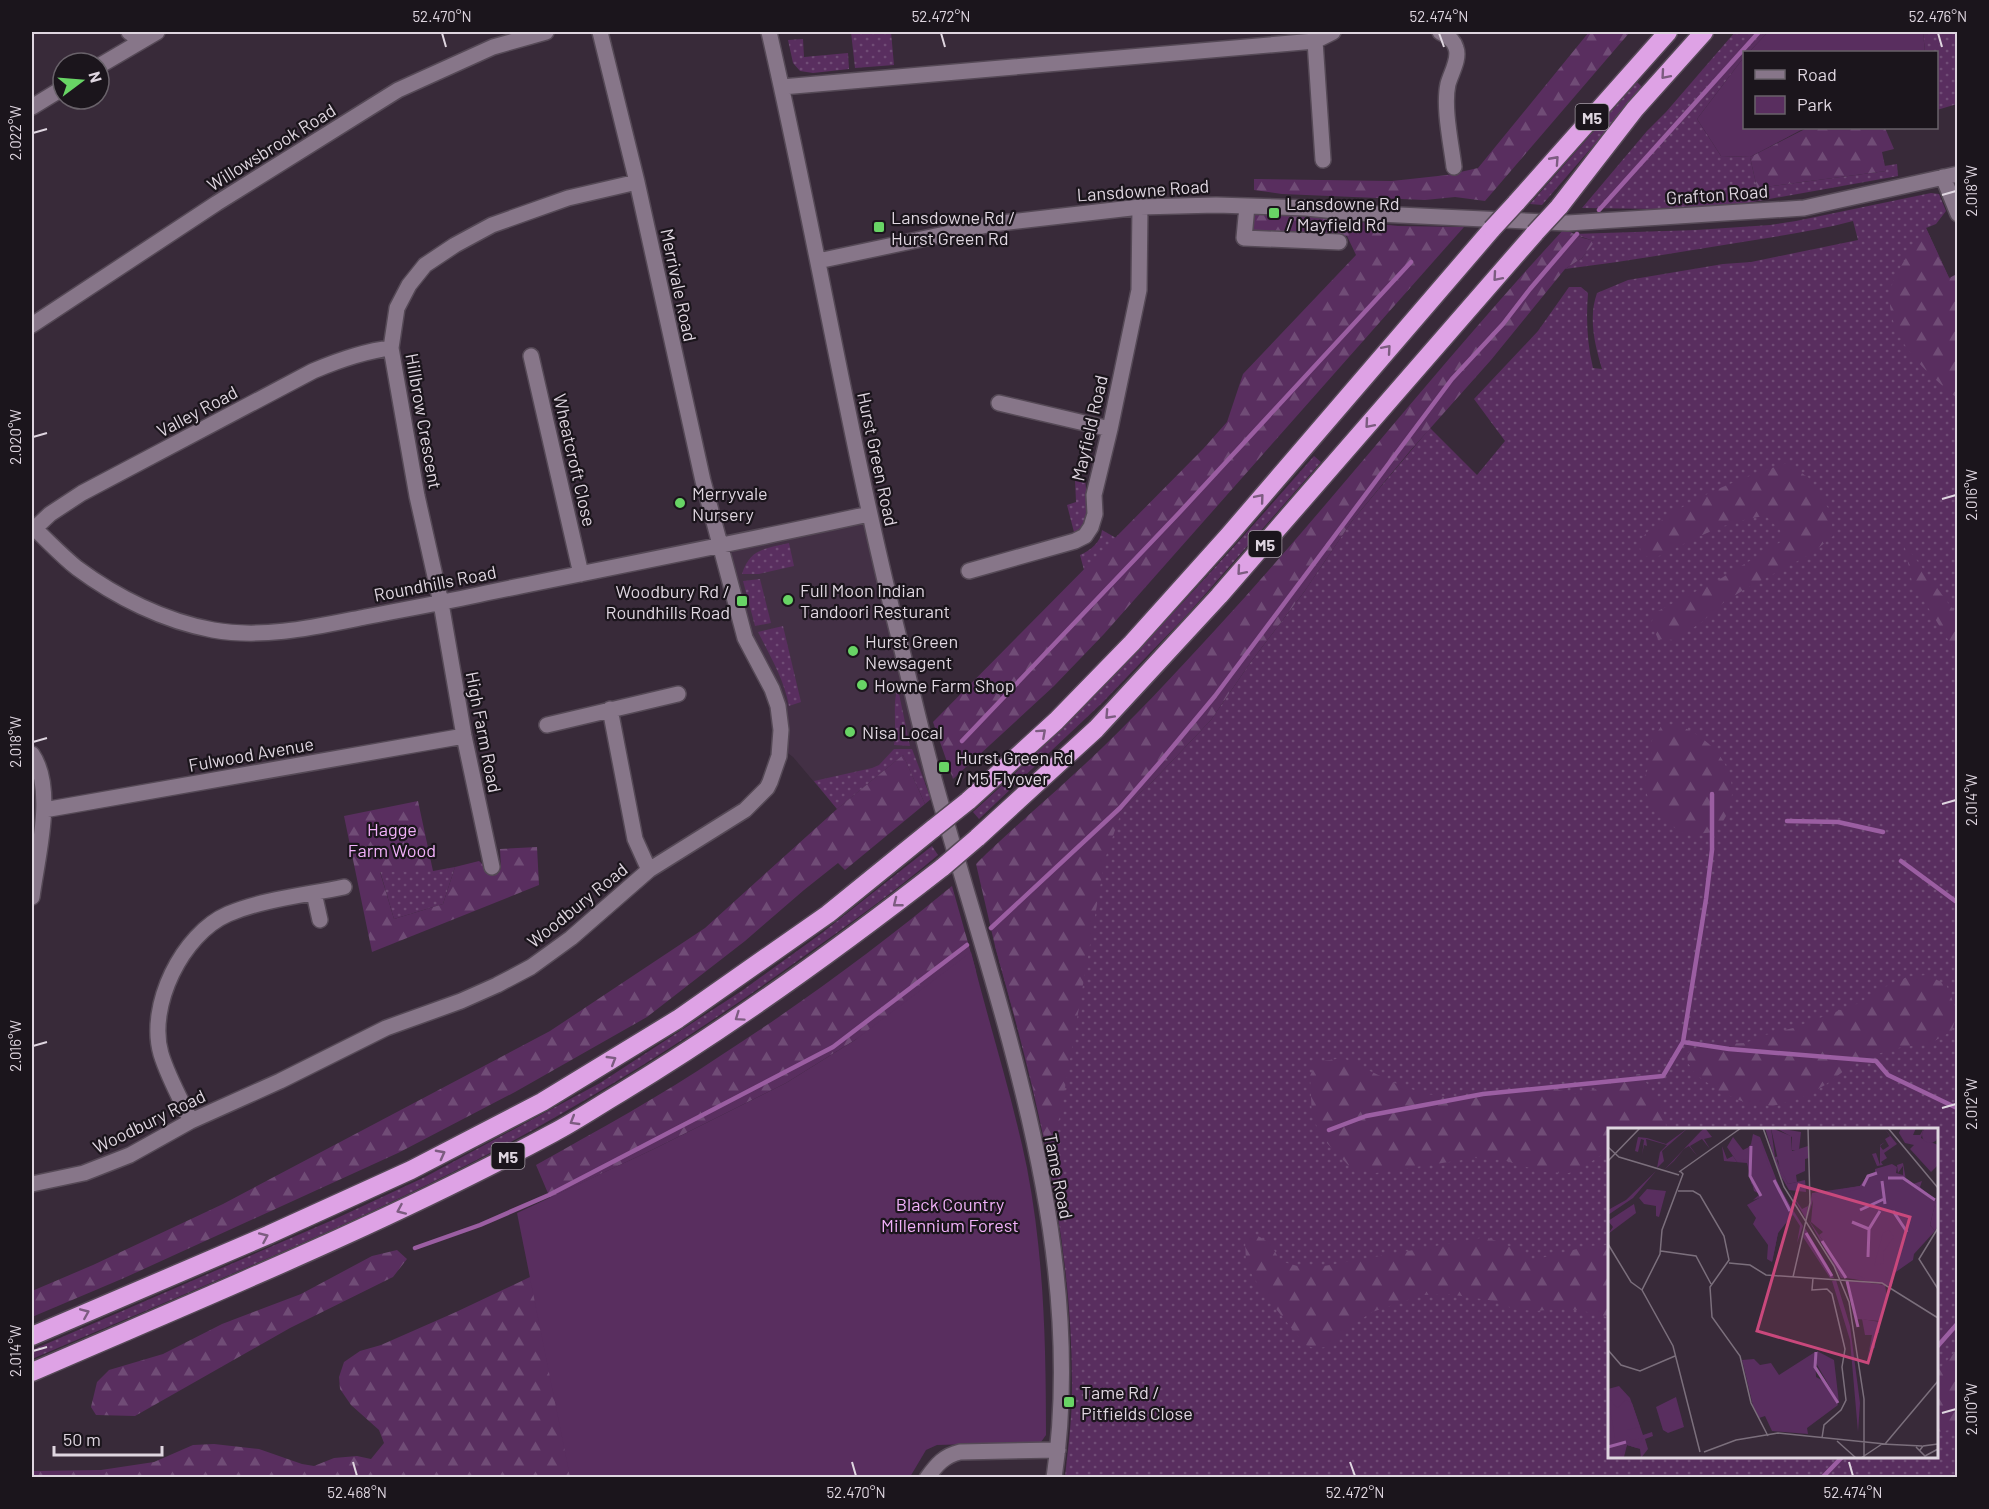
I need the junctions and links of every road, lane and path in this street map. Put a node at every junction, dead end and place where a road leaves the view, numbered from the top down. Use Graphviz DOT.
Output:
graph roads {
  1 [pos="157,32"];
  2 [pos="546,32"];
  3 [pos="600,32"];
  4 [pos="769,32"];
  5 [pos="1333,32"];
  6 [pos="1440,32"];
  7 [pos="1668,32"];
  8 [pos="1704,32"];
  9 [pos="135,36"];
  10 [pos="1315,41"];
  11 [pos="111,56"];
  12 [pos="782,87"];
  13 [pos="51,95"];
  14 [pos="32,107"];
  15 [pos="1323,160"];
  16 [pos="1454,167"];
  17 [pos="1950,176"];
  18 [pos="637,182"];
  19 [pos="1247,206"];
  20 [pos="1140,207"];
  21 [pos="1958,214"];
  22 [pos="1475,219"];
  23 [pos="1339,242"];
  24 [pos="818,261"];
  25 [pos="32,325"];
  26 [pos="391,348"];
  27 [pos="531,356"];
  28 [pos="999,403"];
  29 [pos="1110,429"];
  30 [pos="869,514"];
  31 [pos="33,529"];
  32 [pos="721,546"];
  33 [pos="969,571"];
  34 [pos="581,574"];
  35 [pos="441,603"];
  36 [pos="678,694"];
  37 [pos="610,709"];
  38 [pos="547,725"];
  39 [pos="464,736"];
  40 [pos="32,754"];
  41 [pos="44,810"];
  42 [pos="492,867"];
  43 [pos="649,870"];
  44 [pos="344,887"];
  45 [pos="968,890"];
  46 [pos="314,893"];
  47 [pos="32,897"];
  48 [pos="320,920"];
  49 [pos="191,1121"];
  50 [pos="32,1184"];
  51 [pos="32,1336"];
  52 [pos="32,1372"];
  53 [pos="1058,1450"];
  54 [pos="927,1478"];
  55 [pos="1053,1478"];
  1 -- 9 [label="street"];
  2 -- 25 [label="street, Willowsbrook Road"];
  3 -- 18 [label="street, Merrivale Road"];
  4 -- 12 [label="street, Hurst Green Road"];
  5 -- 10 [label="street"];
  6 -- 16 [label="street"];
  51 -- 7 [label="highway, M5, one-way, bridge"];
  8 -- 52 [label="highway, M5, one-way, bridge"];
  9 -- 11 [label="street"];
  10 -- 12 [label="street"];
  10 -- 15 [label="street"];
  12 -- 24 [label="street, Hurst Green Road"];
  13 -- 14 [label="street"];
  17 -- 21 [label="street"];
  17 -- 22 [label="street, Grafton Road"];
  18 -- 26 [label="street, Hillbrow Crescent"];
  18 -- 32 [label="street, Merrivale Road"];
  19 -- 20 [label="street, Lansdowne Road"];
  19 -- 22 [label="street, Lansdowne Road"];
  19 -- 23 [label="street"];
  20 -- 24 [label="street, Lansdowne Road"];
  20 -- 29 [label="street, Mayfield Road"];
  24 -- 30 [label="street, Hurst Green Road"];
  26 -- 31 [label="street, Valley Road"];
  26 -- 35 [label="street, Hillbrow Crescent"];
  27 -- 34 [label="street, Wheatcroft Close"];
  28 -- 29 [label="street"];
  29 -- 33 [label="street, Mayfield Road"];
  30 -- 32 [label="street, Roundhills Road"];
  30 -- 45 [label="street, Hurst Green Road"];
  31 -- 35 [label="street, Roundhills Road"];
  32 -- 34 [label="street, Roundhills Road"];
  32 -- 43 [label="street, Woodbury Road"];
  34 -- 35 [label="street, Roundhills Road"];
  35 -- 39 [label="street, High Farm Road"];
  36 -- 37 [label="street"];
  37 -- 38 [label="street"];
  37 -- 43 [label="street"];
  39 -- 41 [label="street, Fulwood Avenue"];
  39 -- 42 [label="street, High Farm Road"];
  40 -- 41 [label="street"];
  41 -- 47 [label="street"];
  43 -- 49 [label="street, Woodbury Road"];
  44 -- 46 [label="street"];
  45 -- 53 [label="street, Tame Road"];
  46 -- 48 [label="street"];
  46 -- 49 [label="street"];
  49 -- 50 [label="street, Woodbury Road"];
  53 -- 54 [label="street"];
  53 -- 55 [label="street, Tame Road"];
}
